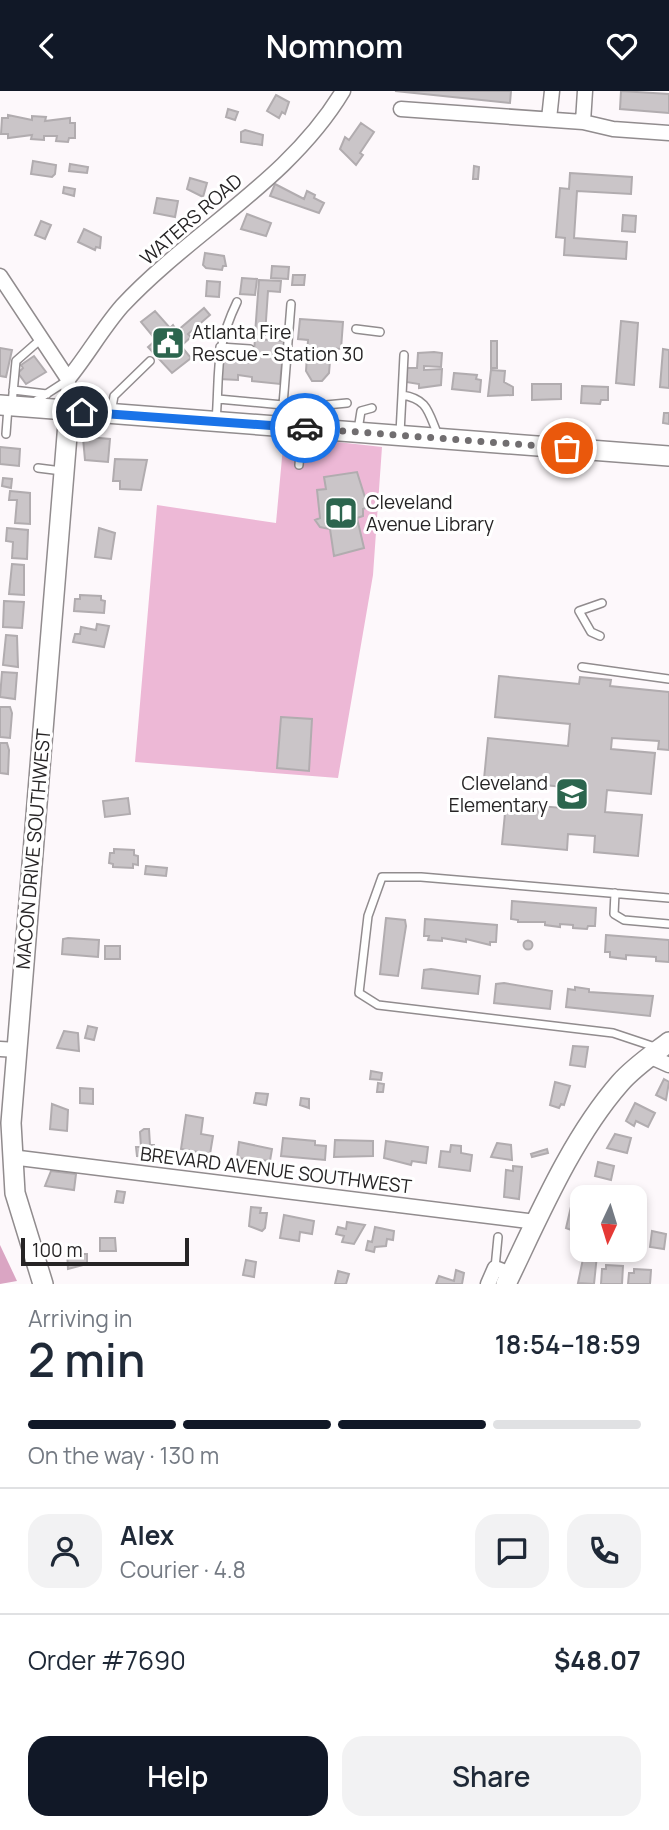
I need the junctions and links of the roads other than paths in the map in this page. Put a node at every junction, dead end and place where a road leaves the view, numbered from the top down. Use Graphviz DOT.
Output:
graph roads {
  1 [pos="343,91"];
  2 [pos="552,91"];
  3 [pos="585,91"];
  4 [pos="401,109"];
  5 [pos="549,119"];
  6 [pos="583,122"];
  7 [pos="669,132"];
  8 [pos="0,276"];
  9 [pos="237,302"];
  10 [pos="291,304"];
  11 [pos="356,329"];
  12 [pos="380,333"];
  13 [pos="41,339"];
  14 [pos="220,347"];
  15 [pos="250,349"];
  16 [pos="404,355"];
  17 [pos="150,361"];
  18 [pos="68,379"];
  19 [pos="48,394"];
  20 [pos="401,395"];
  21 [pos="218,399"];
  22 [pos="251,402"];
  23 [pos="12,403"];
  24 [pos="347,403"];
  25 [pos="283,405"];
  26 [pos="372,408"];
  27 [pos="69,411"];
  28 [pos="111,414"];
  29 [pos="216,422"];
  30 [pos="249,424"];
  31 [pos="293,427"];
  32 [pos="358,432"];
  33 [pos="6,434"];
  34 [pos="400,435"];
  35 [pos="440,439"];
  36 [pos="669,456"];
  37 [pos="299,464"];
  38 [pos="38,468"];
  39 [pos="64,472"];
  40 [pos="602,603"];
  41 [pos="600,636"];
  42 [pos="582,667"];
  43 [pos="669,679"];
  44 [pos="615,893"];
  45 [pos="669,898"];
  46 [pos="669,924"];
  47 [pos="8,1050"];
  48 [pos="662,1053"];
  49 [pos="11,1157"];
  50 [pos="536,1222"];
  51 [pos="498,1237"];
  52 [pos="504,1275"];
  53 [pos="43,1284"];
  54 [pos="488,1284"];
  1 -- 18 [label="street, WATERS ROAD"];
  2 -- 5 [label="street"];
  3 -- 6 [label="street"];
  4 -- 5 [label="street"];
  5 -- 6 [label="street"];
  6 -- 7 [label="street"];
  8 -- 13 [label="street"];
  9 -- 14 [label="lane"];
  10 -- 25 [label="lane"];
  11 -- 12 [label="lane"];
  13 -- 18 [label="street"];
  13 -- 23 [label="lane"];
  14 -- 15 [label="lane"];
  14 -- 21 [label="lane"];
  16 -- 20 [label="lane"];
  17 -- 28 [label="lane"];
  18 -- 19 [label="lane"];
  18 -- 27 [label="street"];
  19 -- 23 [label="lane"];
  19 -- 23 [label="lane"];
  20 -- 34 [label="lane"];
  20 -- 35 [label="lane"];
  21 -- 22 [label="lane"];
  21 -- 29 [label="lane"];
  22 -- 25 [label="lane"];
  22 -- 30 [label="lane"];
  23 -- 27 [label="street"];
  23 -- 33 [label="lane"];
  24 -- 31 [label="lane"];
  25 -- 31 [label="lane"];
  26 -- 32 [label="lane"];
  27 -- 28 [label="street"];
  27 -- 39 [label="street, MACON DRIVE SOUTHWEST"];
  28 -- 29 [label="street"];
  29 -- 30 [label="street"];
  30 -- 31 [label="street"];
  31 -- 32 [label="street"];
  31 -- 37 [label="lane"];
  32 -- 34 [label="street"];
  34 -- 35 [label="street"];
  35 -- 36 [label="street"];
  38 -- 39 [label="lane"];
  39 -- 47 [label="street, MACON DRIVE SOUTHWEST"];
  40 -- 41 [label="lane"];
  42 -- 43 [label="lane"];
  44 -- 45 [label="lane"];
  44 -- 46 [label="lane"];
  44 -- 48 [label="lane"];
  47 -- 49 [label="street, MACON DRIVE SOUTHWEST"];
  48 -- 50 [label="street"];
  49 -- 50 [label="street, BREVARD AVENUE SOUTHWEST"];
  49 -- 53 [label="street, MACON DRIVE SOUTHWEST"];
  50 -- 52 [label="street"];
  51 -- 52 [label="lane"];
  52 -- 54 [label="street"];
}
